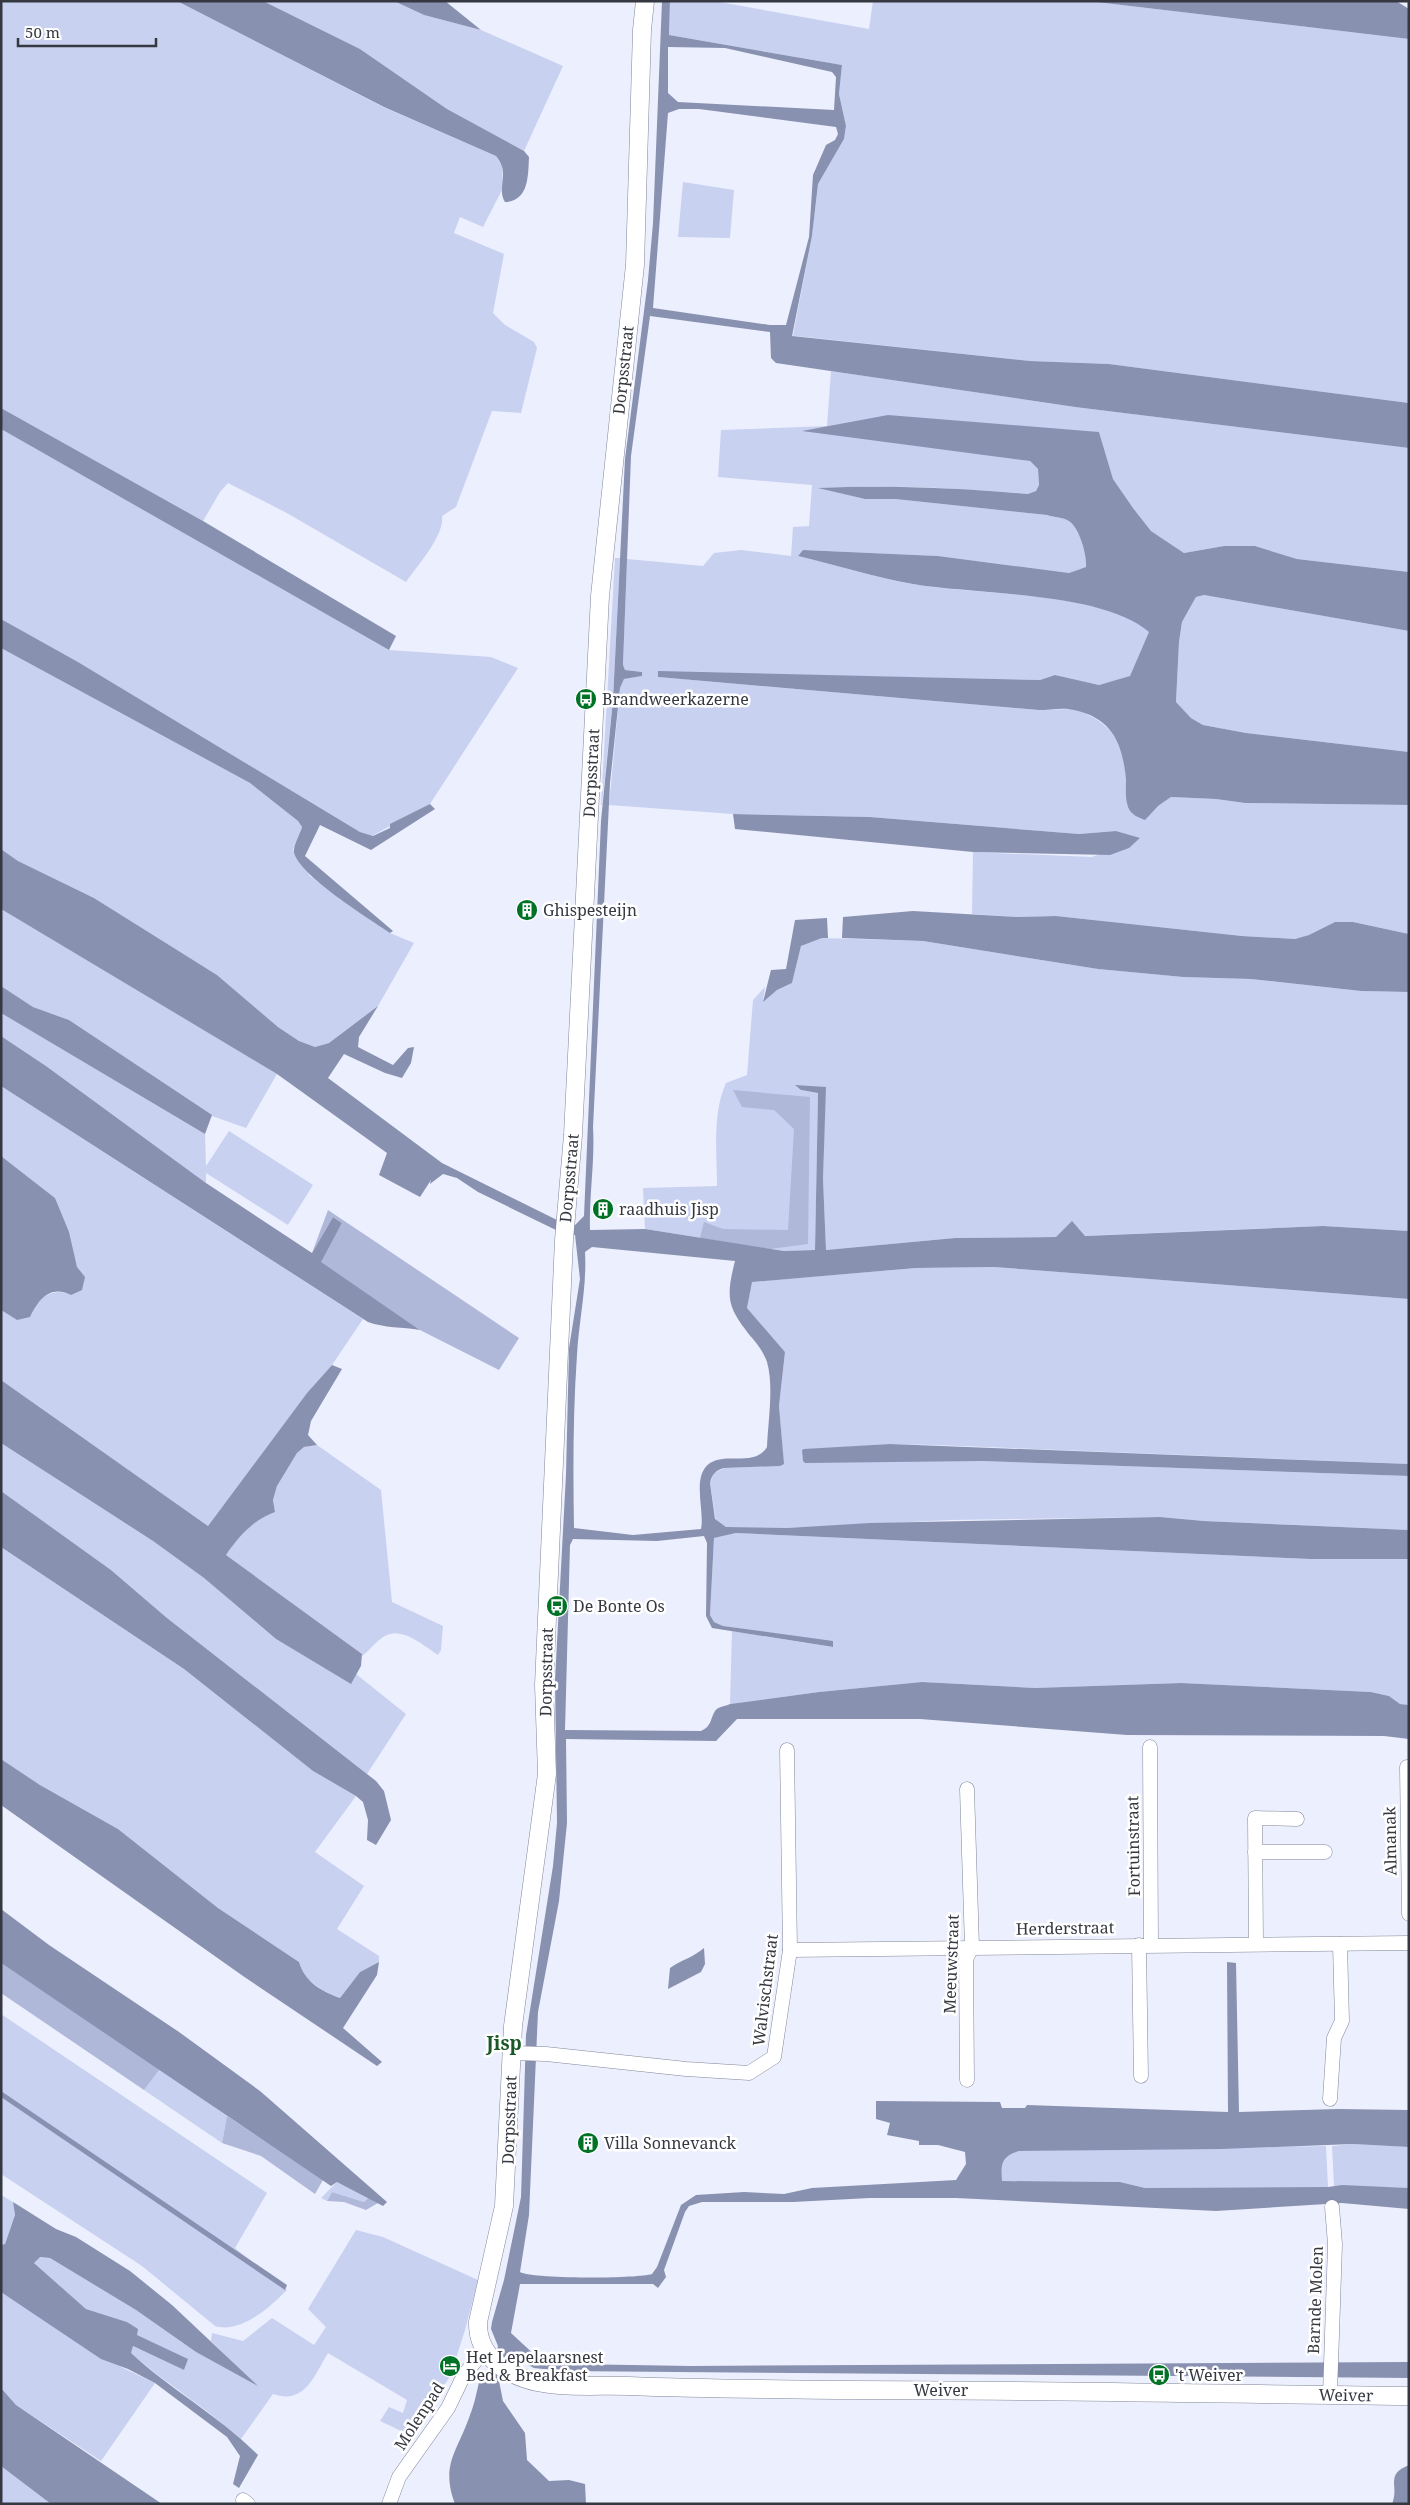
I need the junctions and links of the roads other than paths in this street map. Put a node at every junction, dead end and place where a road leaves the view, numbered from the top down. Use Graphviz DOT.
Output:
graph roads {
  1 [pos="646,1"];
  2 [pos="1150,1747"];
  3 [pos="788,1750"];
  4 [pos="1407,1768"];
  5 [pos="967,1789"];
  6 [pos="1297,1819"];
  7 [pos="1255,1852"];
  8 [pos="1325,1852"];
  9 [pos="1409,1914"];
  10 [pos="1256,1943"];
  11 [pos="1409,1943"];
  12 [pos="1340,1944"];
  13 [pos="1145,1945"];
  14 [pos="972,1947"];
  15 [pos="790,1950"];
  16 [pos="517,2053"];
  17 [pos="1141,2076"];
  18 [pos="967,2080"];
  19 [pos="1330,2100"];
  20 [pos="1332,2207"];
  21 [pos="494,2360"];
  22 [pos="1330,2388"];
  23 [pos="1409,2396"];
  24 [pos="389,2504"];
  1 -- 16 [label="street, Dorpsstraat"];
  2 -- 13 [label="street, Fortuinstraat"];
  3 -- 15 [label="street, Walvischstraat"];
  4 -- 9 [label="street, Almanak"];
  5 -- 14 [label="street, Meeuwstraat"];
  6 -- 7 [label="street"];
  7 -- 8 [label="street"];
  7 -- 10 [label="street"];
  10 -- 12 [label="street, Herderstraat"];
  10 -- 13 [label="street, Herderstraat"];
  11 -- 12 [label="street"];
  12 -- 19 [label="street"];
  13 -- 14 [label="street, Herderstraat"];
  13 -- 17 [label="street, Fortuinstraat"];
  14 -- 15 [label="street, Herderstraat"];
  14 -- 18 [label="street, Meeuwstraat"];
  15 -- 16 [label="street, Walvischstraat"];
  16 -- 21 [label="street, Dorpsstraat"];
  20 -- 22 [label="street, Barnde Molen"];
  21 -- 22 [label="street, Weiver"];
  21 -- 24 [label="street, Molenpad"];
  22 -- 23 [label="street, Weiver"];
}
